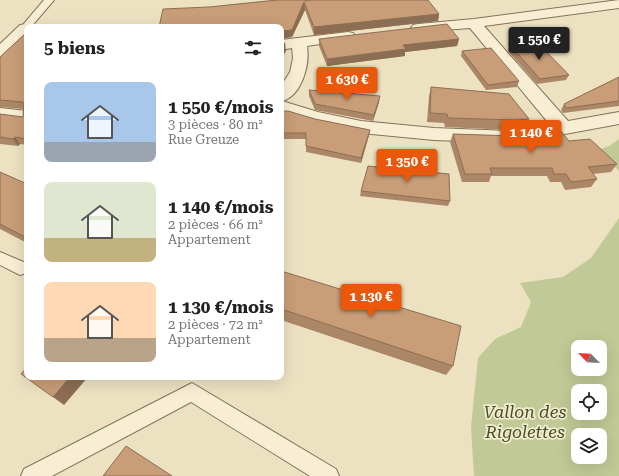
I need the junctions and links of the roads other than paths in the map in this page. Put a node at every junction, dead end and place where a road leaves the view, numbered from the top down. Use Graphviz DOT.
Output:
graph roads {
  1 [pos="49,0"];
  2 [pos="619,4"];
  3 [pos="474,23"];
  4 [pos="29,24"];
  5 [pos="24,30"];
  6 [pos="402,30"];
  7 [pos="362,34"];
  8 [pos="299,43"];
  9 [pos="284,45"];
  10 [pos="0,53"];
  11 [pos="284,93"];
  12 [pos="284,107"];
  13 [pos="0,114"];
  14 [pos="24,117"];
  15 [pos="619,118"];
  16 [pos="565,128"];
  17 [pos="0,258"];
  18 [pos="20,268"];
  19 [pos="31,476"];
  20 [pos="329,476"];
  1 -- 4 [label="lane"];
  2 -- 3 [label="street"];
  3 -- 6 [label="street"];
  3 -- 16 [label="street"];
  5 -- 10 [label="street"];
  7 -- 8 [label="street"];
  8 -- 9 [label="street"];
  8 -- 11 [label="street"];
  12 -- 16 [label="street"];
  13 -- 14 [label="street"];
  15 -- 16 [label="street"];
  17 -- 18 [label="lane"];
  19 -- 20 [label="lane"];
}
